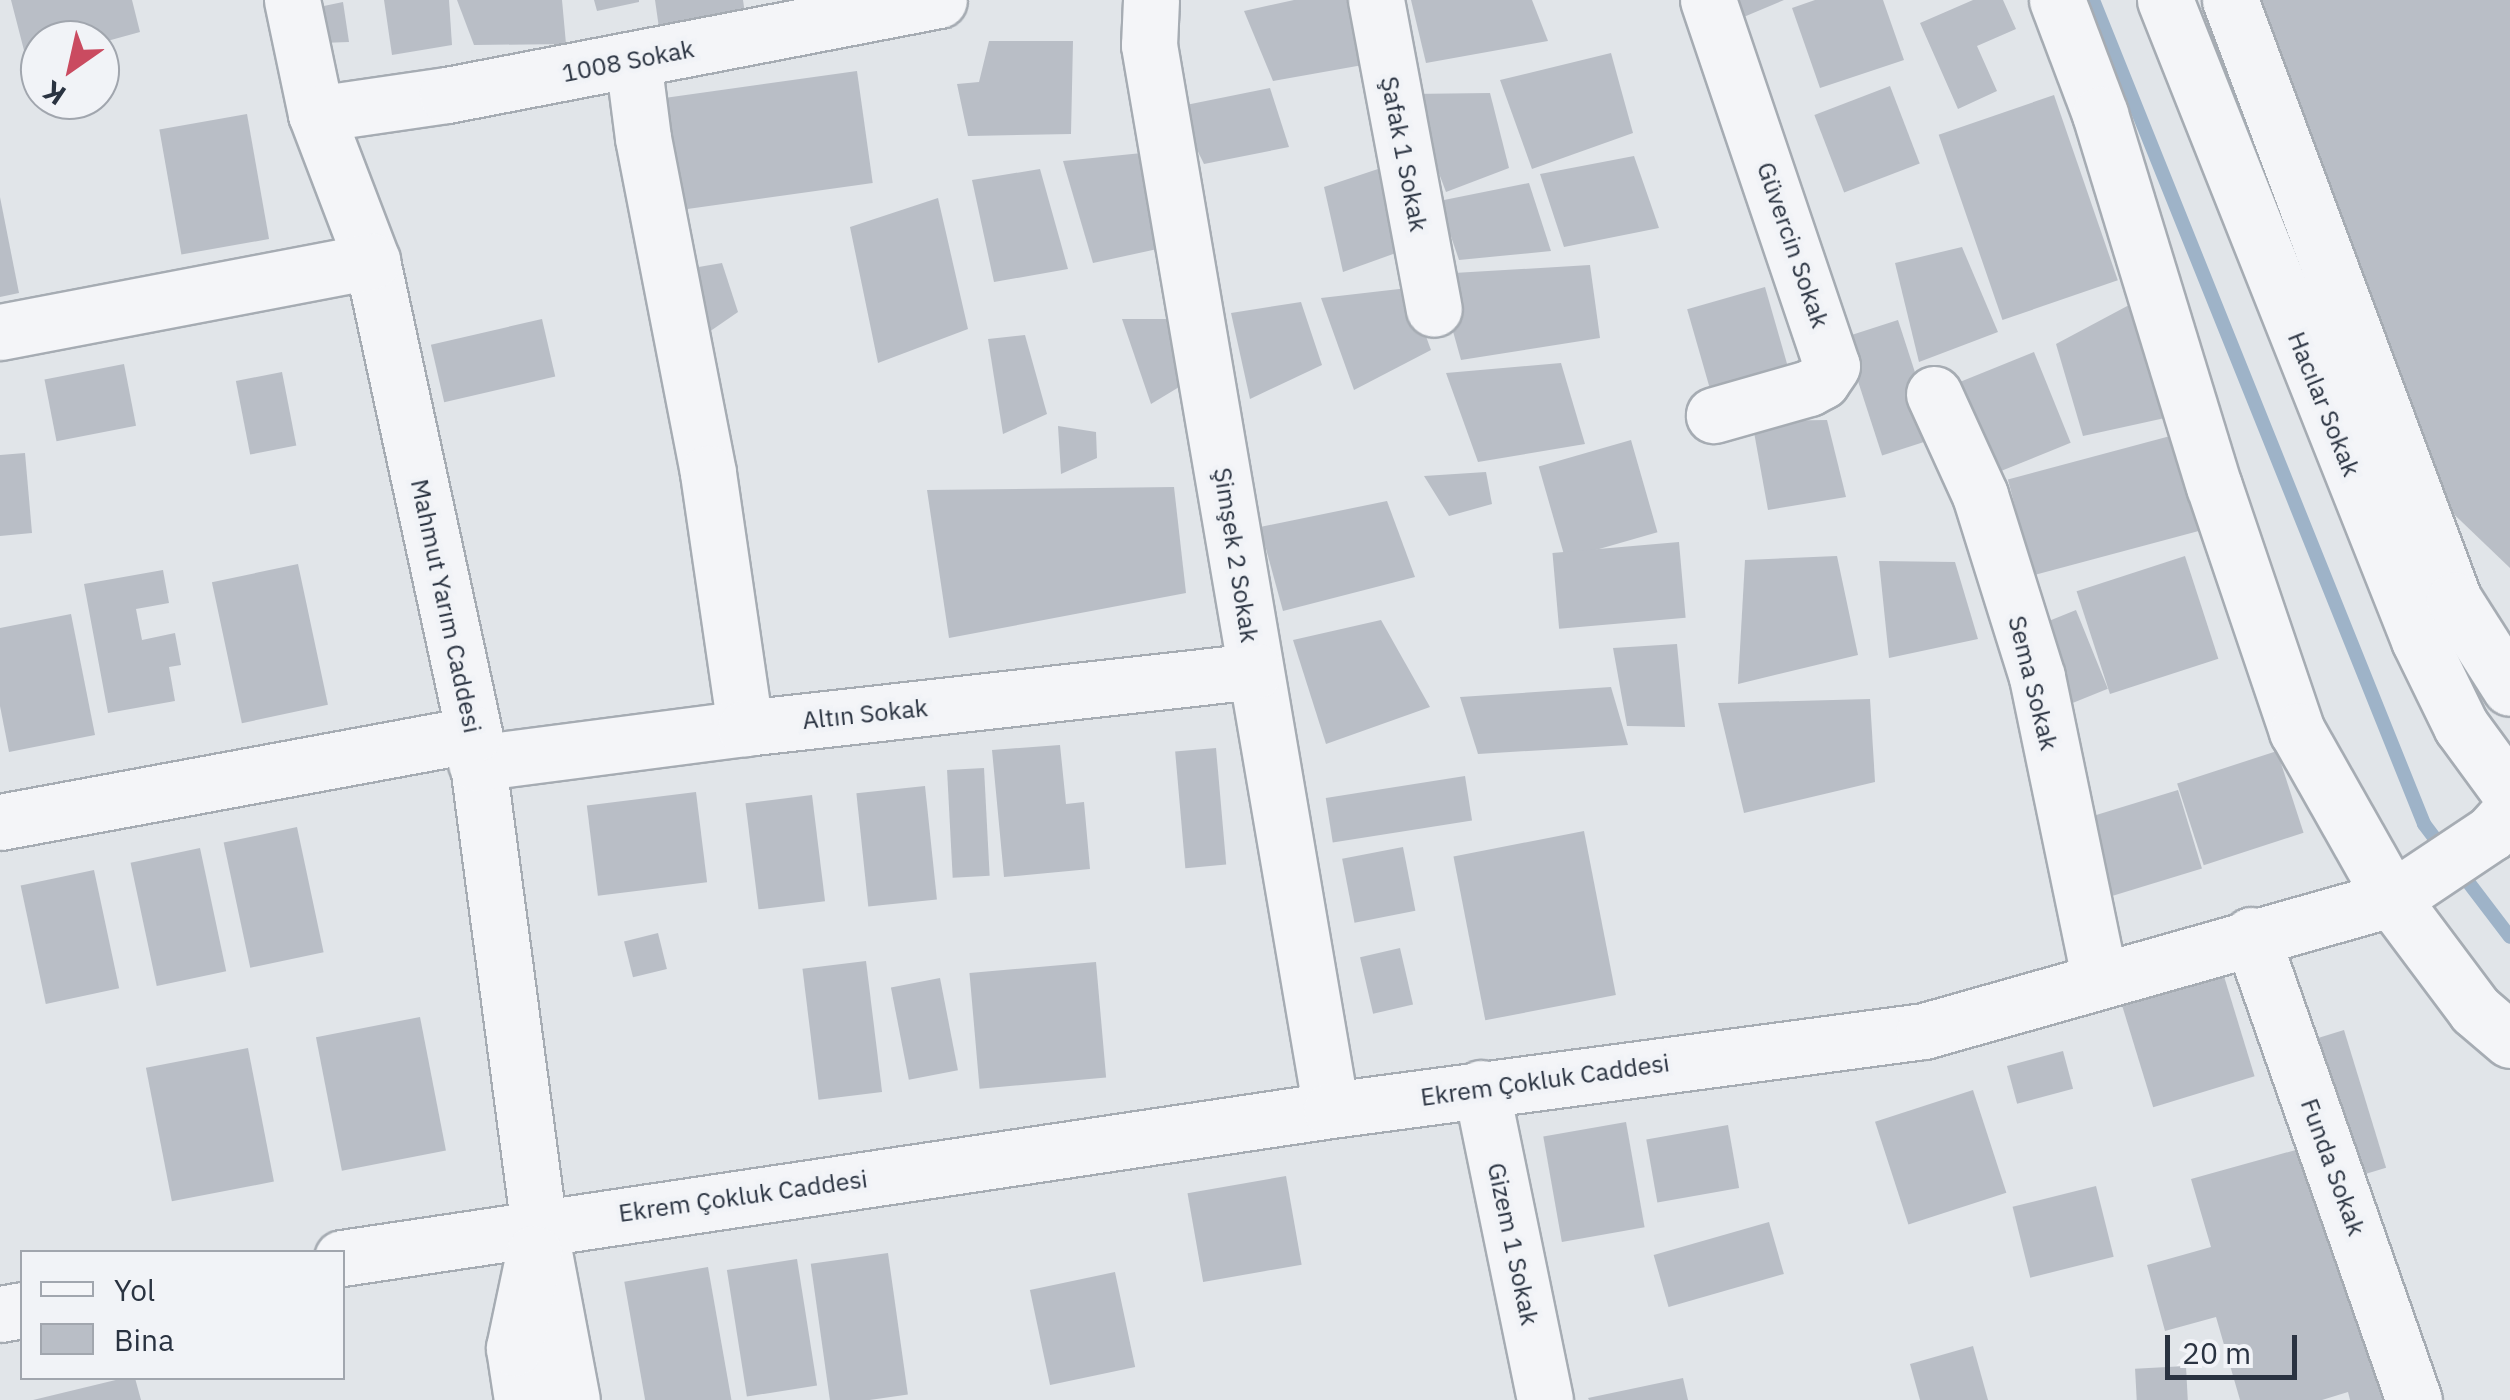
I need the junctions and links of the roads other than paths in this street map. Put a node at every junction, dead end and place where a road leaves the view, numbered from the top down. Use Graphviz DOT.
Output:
graph roads {
  1 [pos="292,0"];
  2 [pos="939,0"];
  3 [pos="1152,0"];
  4 [pos="1376,0"];
  5 [pos="1708,0"];
  6 [pos="2057,0"];
  7 [pos="2164,0"];
  8 [pos="2230,0"];
  9 [pos="633,60"];
  10 [pos="316,114"];
  11 [pos="372,261"];
  12 [pos="1434,308"];
  13 [pos="0,332"];
  14 [pos="1934,394"];
  15 [pos="1714,415"];
  16 [pos="1255,672"];
  17 [pos="2510,688"];
  18 [pos="744,728"];
  19 [pos="475,748"];
  20 [pos="2504,813"];
  21 [pos="0,822"];
  22 [pos="2404,892"];
  23 [pos="2251,936"];
  24 [pos="2100,982"];
  25 [pos="2510,1040"];
  26 [pos="1481,1088"];
  27 [pos="1330,1110"];
  28 [pos="539,1226"];
  29 [pos="345,1258"];
  30 [pos="522,1400"];
  31 [pos="572,1400"];
  32 [pos="1545,1400"];
  33 [pos="2414,1400"];
  1 -- 10 [label="street, Mahmut Yarım Caddesi"];
  2 -- 9 [label="street, 1008 Sokak"];
  3 -- 16 [label="street, Şimşek 2 Sokak"];
  4 -- 12 [label="street, Şafak 1 Sokak"];
  5 -- 15 [label="street, Güvercin Sokak"];
  6 -- 22 [label="street"];
  7 -- 20 [label="street, Hacılar Sokak"];
  8 -- 17 [label="street, Hacılar Sokak"];
  9 -- 10 [label="street, 1008 Sokak"];
  9 -- 18 [label="street"];
  10 -- 11 [label="street, Mahmut Yarım Caddesi"];
  11 -- 13 [label="street"];
  11 -- 19 [label="street, Mahmut Yarım Caddesi"];
  14 -- 24 [label="street, Sema Sokak"];
  16 -- 18 [label="street, Altın Sokak"];
  16 -- 27 [label="street, Şimşek 2 Sokak"];
  18 -- 19 [label="street, Altın Sokak"];
  19 -- 21 [label="street, Altın Sokak"];
  19 -- 28 [label="street, Mahmut Yarım Caddesi"];
  20 -- 22 [label="street, Ekrem Çokluk Caddesi"];
  22 -- 23 [label="street, Ekrem Çokluk Caddesi"];
  22 -- 25 [label="street"];
  23 -- 24 [label="street, Ekrem Çokluk Caddesi"];
  23 -- 33 [label="street, Funda Sokak"];
  24 -- 26 [label="street, Ekrem Çokluk Caddesi"];
  26 -- 27 [label="street, Ekrem Çokluk Caddesi"];
  26 -- 32 [label="street, Gizem 1 Sokak"];
  27 -- 28 [label="street, Ekrem Çokluk Caddesi"];
  28 -- 29 [label="street, Ekrem Çokluk Caddesi"];
  28 -- 30 [label="street, Mahmut Yarım Caddesi"];
  28 -- 31 [label="street, Mahmut Yarım Caddesi"];
}
